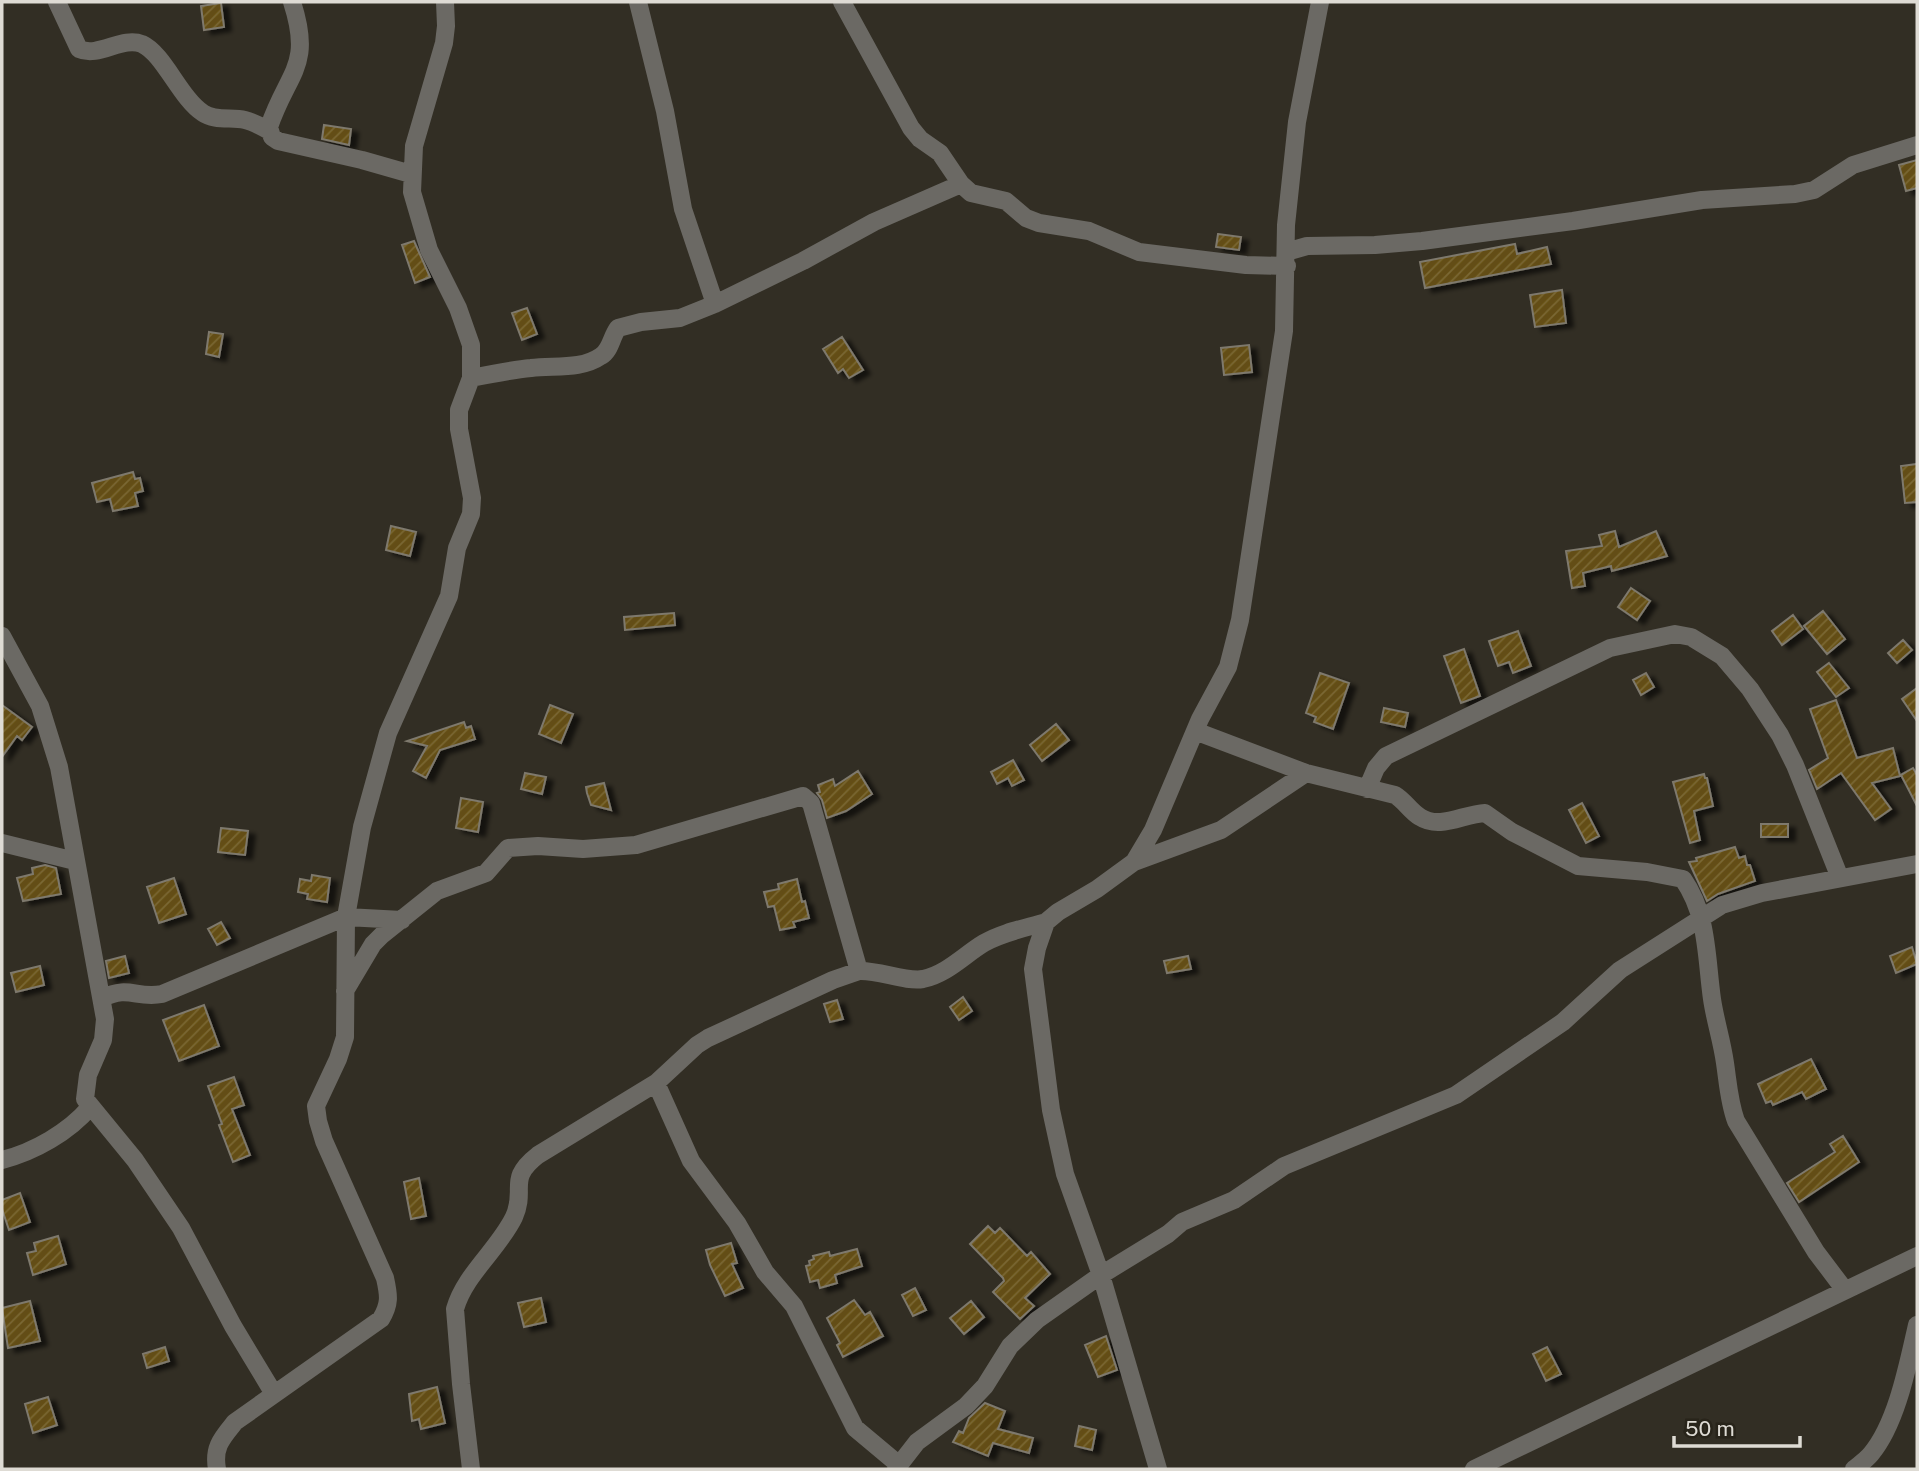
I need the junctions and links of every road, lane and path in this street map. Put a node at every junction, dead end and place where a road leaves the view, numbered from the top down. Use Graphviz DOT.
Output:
graph roads {
  1 [pos="57,2"];
  2 [pos="292,2"];
  3 [pos="446,2"];
  4 [pos="638,2"];
  5 [pos="842,2"];
  6 [pos="1320,2"];
  7 [pos="270,131"];
  8 [pos="1917,145"];
  9 [pos="411,174"];
  10 [pos="961,184"];
  11 [pos="1287,259"];
  12 [pos="715,304"];
  13 [pos="471,378"];
  14 [pos="2,636"];
  15 [pos="1195,732"];
  16 [pos="1306,773"];
  17 [pos="1367,789"];
  18 [pos="2,843"];
  19 [pos="75,861"];
  20 [pos="1134,862"];
  21 [pos="1917,864"];
  22 [pos="1839,878"];
  23 [pos="1702,916"];
  24 [pos="346,917"];
  25 [pos="402,920"];
  26 [pos="1046,922"];
  27 [pos="859,971"];
  28 [pos="345,992"];
  29 [pos="103,998"];
  30 [pos="656,1083"];
  31 [pos="90,1107"];
  32 [pos="2,1160"];
  33 [pos="1917,1256"];
  34 [pos="1101,1275"];
  35 [pos="1844,1289"];
  36 [pos="1917,1325"];
  37 [pos="274,1394"];
  38 [pos="897,1467"];
  39 [pos="217,1469"];
  40 [pos="471,1469"];
  41 [pos="1158,1469"];
  42 [pos="1474,1469"];
  43 [pos="1854,1469"];
  1 -- 7 [label="street"];
  2 -- 7 [label="street"];
  3 -- 9 [label="street"];
  4 -- 12 [label="street"];
  5 -- 10 [label="street"];
  6 -- 11 [label="street"];
  7 -- 9 [label="street"];
  8 -- 11 [label="street"];
  9 -- 13 [label="street"];
  10 -- 11 [label="street"];
  10 -- 12 [label="street"];
  11 -- 15 [label="street"];
  12 -- 13 [label="street"];
  13 -- 24 [label="street"];
  14 -- 19 [label="street"];
  15 -- 16 [label="street"];
  15 -- 20 [label="street"];
  16 -- 17 [label="street"];
  16 -- 20 [label="street"];
  17 -- 22 [label="street"];
  17 -- 23 [label="street"];
  18 -- 19 [label="street"];
  19 -- 29 [label="street"];
  20 -- 26 [label="street"];
  21 -- 22 [label="street"];
  22 -- 23 [label="street"];
  23 -- 34 [label="street"];
  23 -- 35 [label="street"];
  24 -- 25 [label="street"];
  24 -- 28 [label="street"];
  24 -- 29 [label="street"];
  25 -- 27 [label="street"];
  25 -- 28 [label="street"];
  26 -- 27 [label="street"];
  26 -- 34 [label="street"];
  27 -- 30 [label="street"];
  28 -- 37 [label="street"];
  29 -- 31 [label="street"];
  30 -- 38 [label="street"];
  30 -- 40 [label="street"];
  31 -- 32 [label="street"];
  31 -- 37 [label="street"];
  33 -- 35 [label="street"];
  34 -- 38 [label="street"];
  34 -- 41 [label="street"];
  35 -- 42 [label="street"];
  36 -- 43 [label="street"];
  37 -- 39 [label="street"];
}
